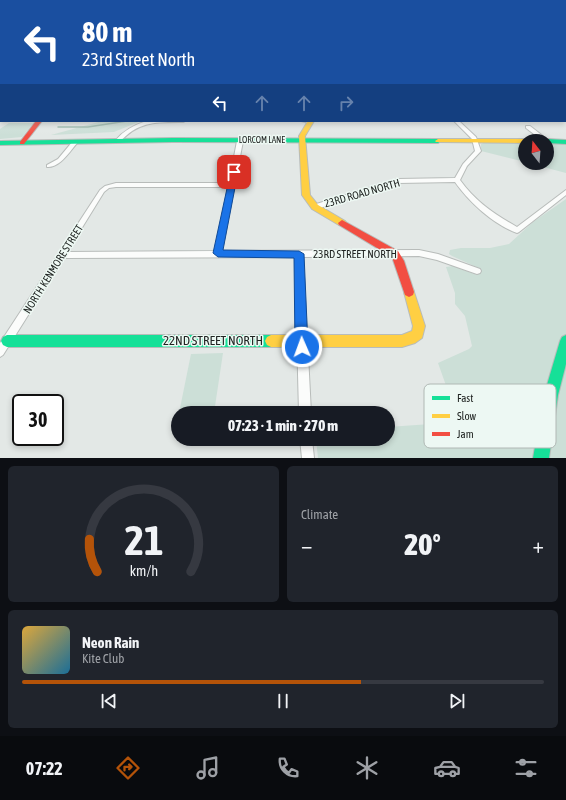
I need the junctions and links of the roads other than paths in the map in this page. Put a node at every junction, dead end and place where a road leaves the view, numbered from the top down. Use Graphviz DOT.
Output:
graph roads {
  1 [pos="38,122"];
  2 [pos="43,122"];
  3 [pos="164,122"];
  4 [pos="308,122"];
  5 [pos="457,122"];
  6 [pos="528,127"];
  7 [pos="537,134"];
  8 [pos="302,140"];
  9 [pos="118,141"];
  10 [pos="240,141"];
  11 [pos="475,141"];
  12 [pos="518,141"];
  13 [pos="554,141"];
  14 [pos="75,142"];
  15 [pos="566,142"];
  16 [pos="0,143"];
  17 [pos="25,143"];
  18 [pos="49,166"];
  19 [pos="457,180"];
  20 [pos="231,185"];
  21 [pos="566,192"];
  22 [pos="315,207"];
  23 [pos="218,253"];
  24 [pos="299,254"];
  25 [pos="395,254"];
  26 [pos="62,255"];
  27 [pos="477,271"];
  28 [pos="301,340"];
  29 [pos="7,341"];
  30 [pos="566,341"];
  31 [pos="0,352"];
  32 [pos="553,384"];
  33 [pos="305,406"];
  34 [pos="307,446"];
  35 [pos="543,448"];
  36 [pos="308,458"];
  37 [pos="541,458"];
  1 -- 17 [label="main road"];
  2 -- 17 [label="main road"];
  3 -- 9 [label="street"];
  4 -- 8 [label="main road"];
  5 -- 11 [label="street"];
  6 -- 7 [label="street"];
  8 -- 10 [label="main road, LORCOM LANE"];
  8 -- 11 [label="main road, LORCOM LANE"];
  8 -- 22 [label="main road"];
  9 -- 10 [label="main road, LORCOM LANE"];
  9 -- 14 [label="main road, LORCOM LANE"];
  10 -- 20 [label="street"];
  11 -- 12 [label="main road, LORCOM LANE"];
  11 -- 19 [label="street"];
  13 -- 15 [label="main road"];
  14 -- 17 [label="main road, LORCOM LANE"];
  14 -- 18 [label="street"];
  16 -- 17 [label="main road, LORCOM LANE"];
  19 -- 21 [label="street"];
  19 -- 22 [label="street, 23RD ROAD NORTH"];
  20 -- 23 [label="street"];
  20 -- 26 [label="street, NORTH KENMORE STREET"];
  22 -- 25 [label="main road"];
  23 -- 24 [label="street, 23RD STREET NORTH"];
  23 -- 26 [label="street, 23RD STREET NORTH"];
  24 -- 25 [label="street, 23RD STREET NORTH"];
  24 -- 28 [label="street"];
  25 -- 27 [label="street, 23RD STREET NORTH"];
  25 -- 28 [label="main road, 22ND STREET NORTH"];
  26 -- 29 [label="street, NORTH KENMORE STREET"];
  28 -- 29 [label="main road, 22ND STREET NORTH"];
  28 -- 33 [label="street"];
  29 -- 31 [label="street, NORTH KENMORE STREET"];
  30 -- 32 [label="main road"];
  34 -- 36 [label="street"];
  35 -- 37 [label="main road"];
}
